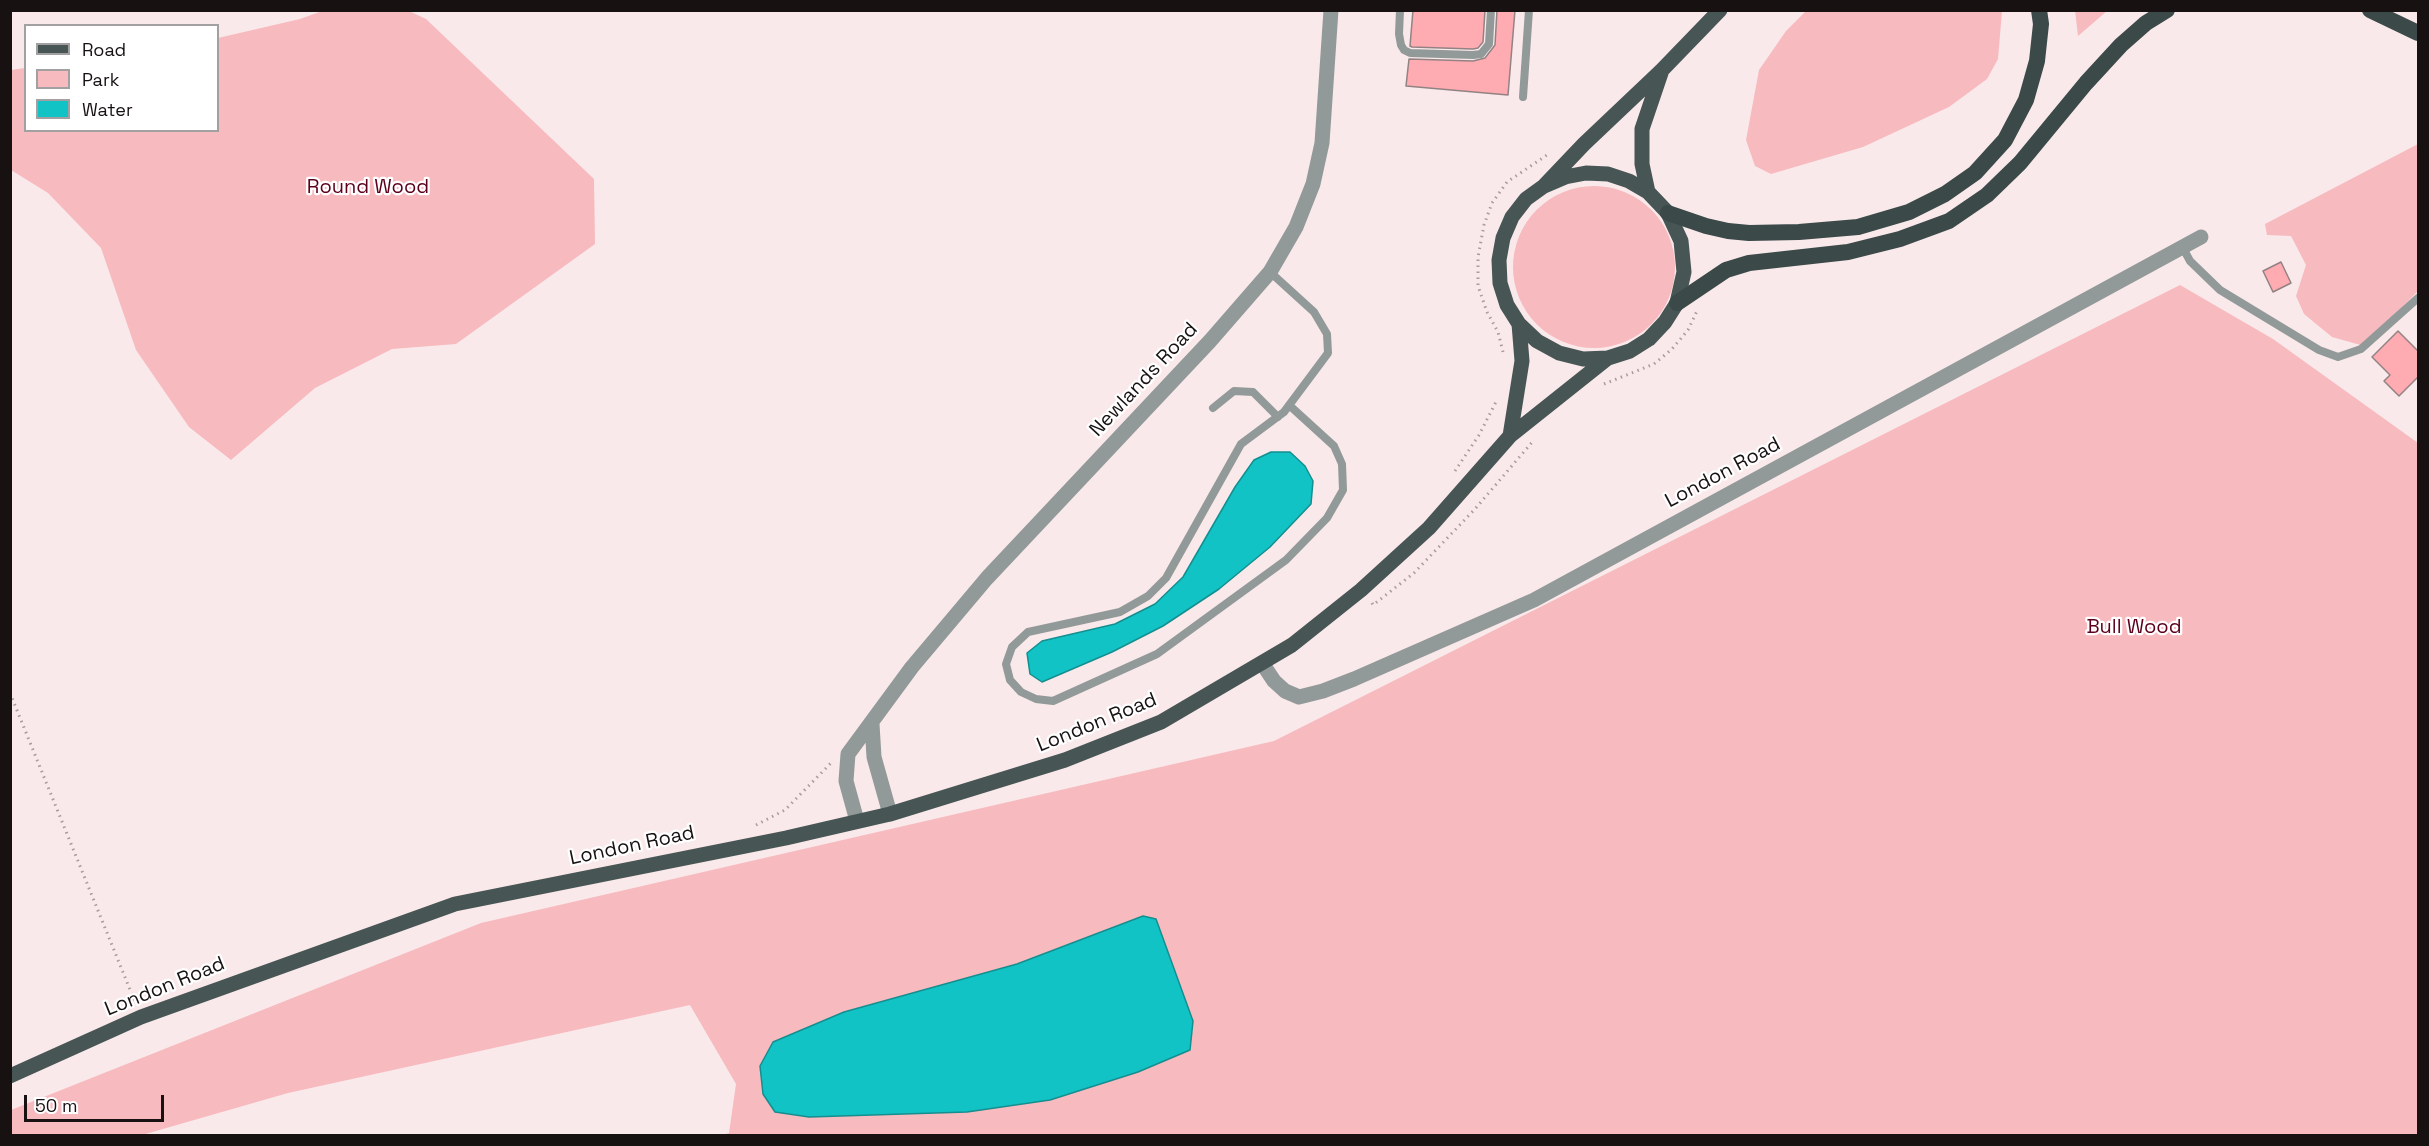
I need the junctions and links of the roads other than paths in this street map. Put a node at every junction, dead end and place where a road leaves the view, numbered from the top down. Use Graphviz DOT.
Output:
graph roads {
  1 [pos="1331,10"];
  2 [pos="1400,10"];
  3 [pos="1491,10"];
  4 [pos="1529,10"];
  5 [pos="1719,10"];
  6 [pos="2039,10"];
  7 [pos="2167,10"];
  8 [pos="2370,10"];
  9 [pos="2418,33"];
  10 [pos="1661,71"];
  11 [pos="1523,97"];
  12 [pos="1544,186"];
  13 [pos="1648,192"];
  14 [pos="1668,213"];
  15 [pos="2201,237"];
  16 [pos="2183,248"];
  17 [pos="1270,272"];
  18 [pos="2418,298"];
  19 [pos="1677,303"];
  20 [pos="1519,324"];
  21 [pos="1608,358"];
  22 [pos="1289,405"];
  23 [pos="1213,408"];
  24 [pos="1278,417"];
  25 [pos="1510,436"];
  26 [pos="1262,663"];
  27 [pos="872,724"];
  28 [pos="890,814"];
  29 [pos="857,821"];
  30 [pos="10,1076"];
  1 -- 17 [label="street, Newlands Road"];
  2 -- 3 [label="lane"];
  4 -- 11 [label="lane"];
  5 -- 10 [label="main road"];
  6 -- 14 [label="highway"];
  7 -- 19 [label="highway"];
  8 -- 9 [label="highway"];
  10 -- 12 [label="main road"];
  10 -- 13 [label="main road"];
  12 -- 13 [label="main road"];
  12 -- 20 [label="main road"];
  13 -- 14 [label="main road"];
  14 -- 19 [label="main road"];
  15 -- 16 [label="street, London Road"];
  16 -- 18 [label="lane"];
  16 -- 26 [label="street, London Road"];
  17 -- 22 [label="lane"];
  17 -- 27 [label="street, Newlands Road"];
  19 -- 21 [label="main road"];
  20 -- 21 [label="main road"];
  20 -- 25 [label="main road"];
  21 -- 25 [label="main road, London Road"];
  22 -- 24 [label="lane"];
  22 -- 24 [label="lane"];
  23 -- 24 [label="lane"];
  25 -- 26 [label="main road, London Road"];
  26 -- 28 [label="main road, London Road"];
  27 -- 28 [label="street"];
  27 -- 29 [label="street, Newlands Road"];
  28 -- 29 [label="main road, London Road"];
  29 -- 30 [label="main road, London Road"];
}
